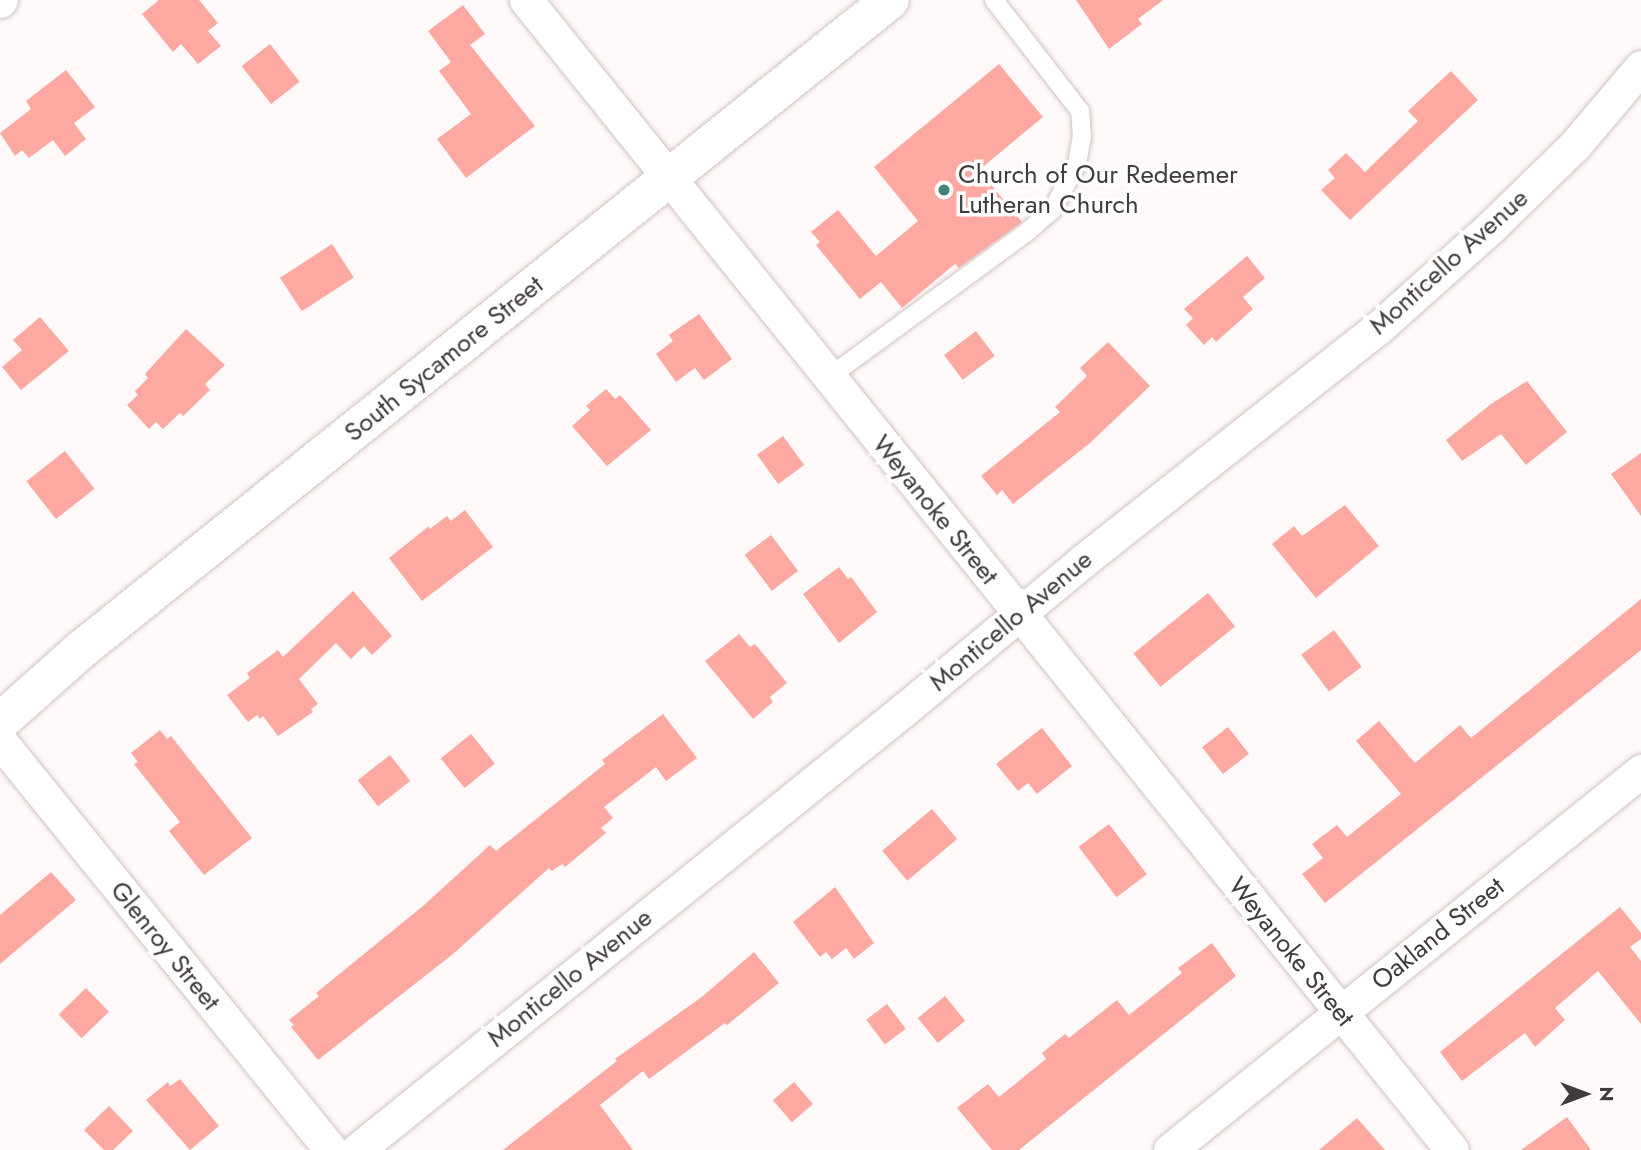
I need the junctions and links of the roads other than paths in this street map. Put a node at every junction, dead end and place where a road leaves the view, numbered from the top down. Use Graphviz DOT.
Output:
graph roads {
  1 [pos="526,0"];
  2 [pos="890,0"];
  3 [pos="994,0"];
  4 [pos="1641,67"];
  5 [pos="669,179"];
  6 [pos="829,377"];
  7 [pos="1019,614"];
  8 [pos="0,722"];
  9 [pos="0,741"];
  10 [pos="1641,771"];
  11 [pos="1339,1012"];
  12 [pos="331,1150"];
  13 [pos="357,1150"];
  14 [pos="1170,1150"];
  15 [pos="1452,1150"];
  1 -- 5 [label="street, Weyanoke Street"];
  2 -- 5 [label="main road, South Sycamore Street"];
  3 -- 6 [label="lane"];
  4 -- 7 [label="street, Monticello Avenue"];
  5 -- 6 [label="street, Weyanoke Street"];
  5 -- 8 [label="main road, South Sycamore Street"];
  6 -- 7 [label="street, Weyanoke Street"];
  7 -- 11 [label="street, Weyanoke Street"];
  7 -- 13 [label="street, Monticello Avenue"];
  9 -- 12 [label="street, Glenroy Street"];
  10 -- 11 [label="street, Oakland Street"];
  11 -- 14 [label="street, Oakland Street"];
  11 -- 15 [label="street, Weyanoke Street"];
}
